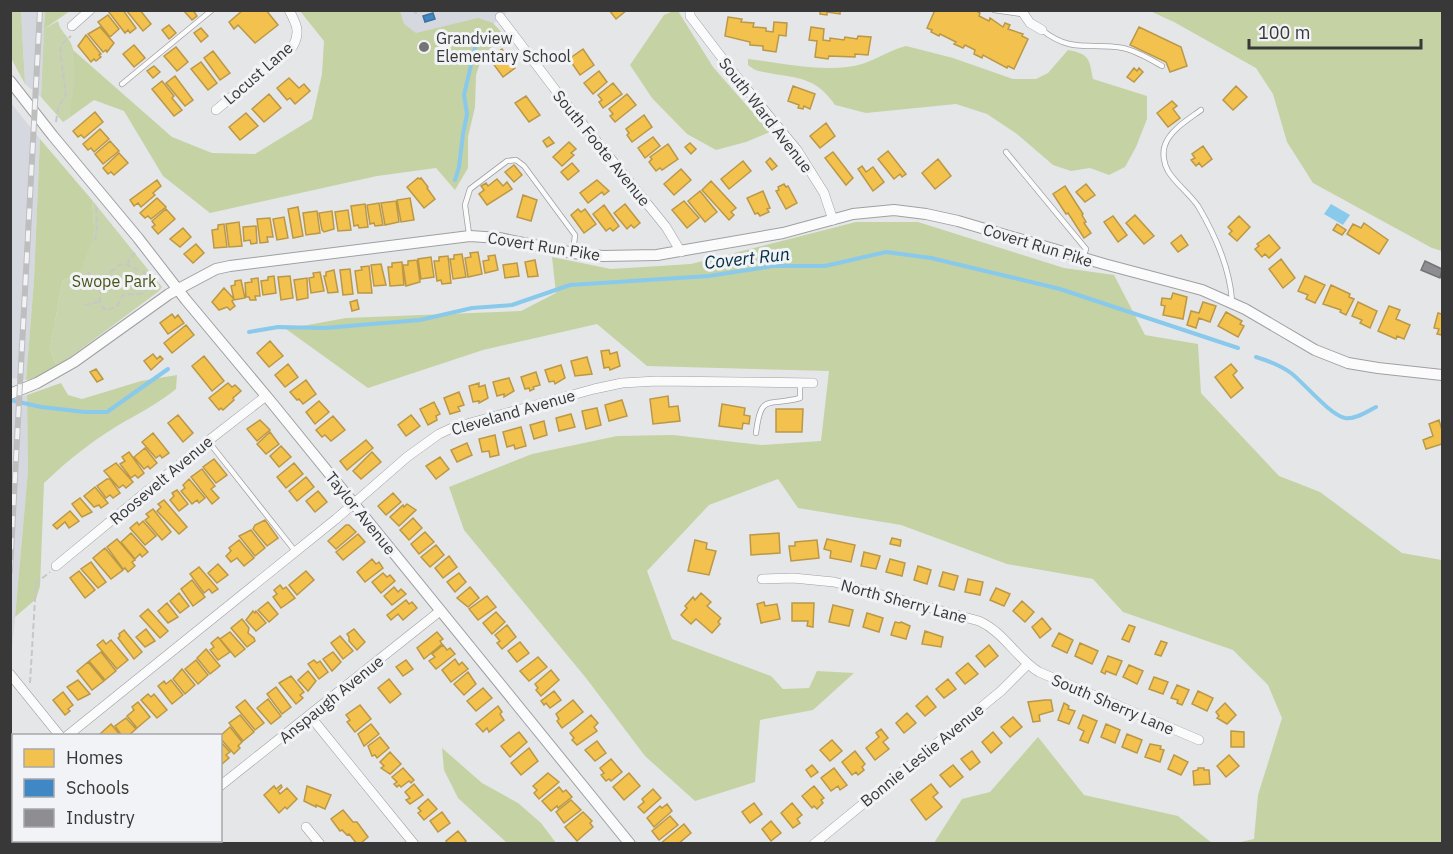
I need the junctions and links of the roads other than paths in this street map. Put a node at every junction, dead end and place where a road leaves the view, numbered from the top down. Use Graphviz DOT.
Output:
graph roads {
  1 [pos="90,10"];
  2 [pos="212,10"];
  3 [pos="289,10"];
  4 [pos="994,10"];
  5 [pos="690,13"];
  6 [pos="1023,13"];
  7 [pos="499,14"];
  8 [pos="1042,30"];
  9 [pos="71,31"];
  10 [pos="1162,66"];
  11 [pos="10,81"];
  12 [pos="122,84"];
  13 [pos="216,110"];
  14 [pos="1201,110"];
  15 [pos="1006,152"];
  16 [pos="833,220"];
  17 [pos="470,236"];
  18 [pos="1088,241"];
  19 [pos="681,252"];
  20 [pos="573,253"];
  21 [pos="1085,253"];
  22 [pos="178,289"];
  23 [pos="1232,303"];
  24 [pos="1443,375"];
  25 [pos="800,383"];
  26 [pos="813,383"];
  27 [pos="10,394"];
  28 [pos="266,396"];
  29 [pos="756,433"];
  30 [pos="208,441"];
  31 [pos="353,504"];
  32 [pos="295,551"];
  33 [pos="57,566"];
  34 [pos="762,579"];
  35 [pos="440,611"];
  36 [pos="1027,665"];
  37 [pos="10,674"];
  38 [pos="310,716"];
  39 [pos="59,734"];
  40 [pos="68,734"];
  41 [pos="1199,740"];
  42 [pos="222,784"];
  43 [pos="306,827"];
  44 [pos="320,843"];
  45 [pos="414,843"];
  46 [pos="630,843"];
  47 [pos="814,843"];
  1 -- 9 [label="street"];
  2 -- 12 [label="lane"];
  3 -- 13 [label="street, Locust Lane"];
  4 -- 6 [label="lane"];
  5 -- 16 [label="street, South Ward Avenue"];
  6 -- 8 [label="street"];
  7 -- 19 [label="street, South Foote Avenue"];
  8 -- 10 [label="lane"];
  11 -- 22 [label="street, Taylor Avenue"];
  14 -- 23 [label="lane"];
  15 -- 21 [label="lane"];
  16 -- 19 [label="street, Covert Run Pike"];
  16 -- 21 [label="street, Covert Run Pike"];
  17 -- 20 [label="street, Covert Run Pike"];
  17 -- 20 [label="lane"];
  17 -- 22 [label="street, Covert Run Pike"];
  18 -- 21 [label="lane"];
  19 -- 20 [label="street, Covert Run Pike"];
  21 -- 23 [label="street, Covert Run Pike"];
  22 -- 27 [label="street, Covert Run Pike"];
  22 -- 28 [label="street, Taylor Avenue"];
  23 -- 24 [label="street, Covert Run Pike"];
  25 -- 26 [label="street, Cleveland Avenue"];
  25 -- 29 [label="lane"];
  25 -- 31 [label="street, Cleveland Avenue"];
  28 -- 30 [label="street, Roosevelt Avenue"];
  28 -- 31 [label="street, Taylor Avenue"];
  30 -- 32 [label="lane"];
  30 -- 33 [label="street, Roosevelt Avenue"];
  31 -- 32 [label="street, Cleveland Avenue"];
  31 -- 35 [label="street, Taylor Avenue"];
  32 -- 40 [label="street, Cleveland Avenue"];
  34 -- 36 [label="street, North Sherry Lane"];
  35 -- 38 [label="street, Anspaugh Avenue"];
  35 -- 46 [label="street, Taylor Avenue"];
  36 -- 41 [label="street, South Sherry Lane"];
  36 -- 47 [label="street, Bonnie Leslie Avenue"];
  37 -- 39 [label="street"];
  38 -- 42 [label="street, Anspaugh Avenue"];
  38 -- 45 [label="street"];
  43 -- 44 [label="street"];
}
